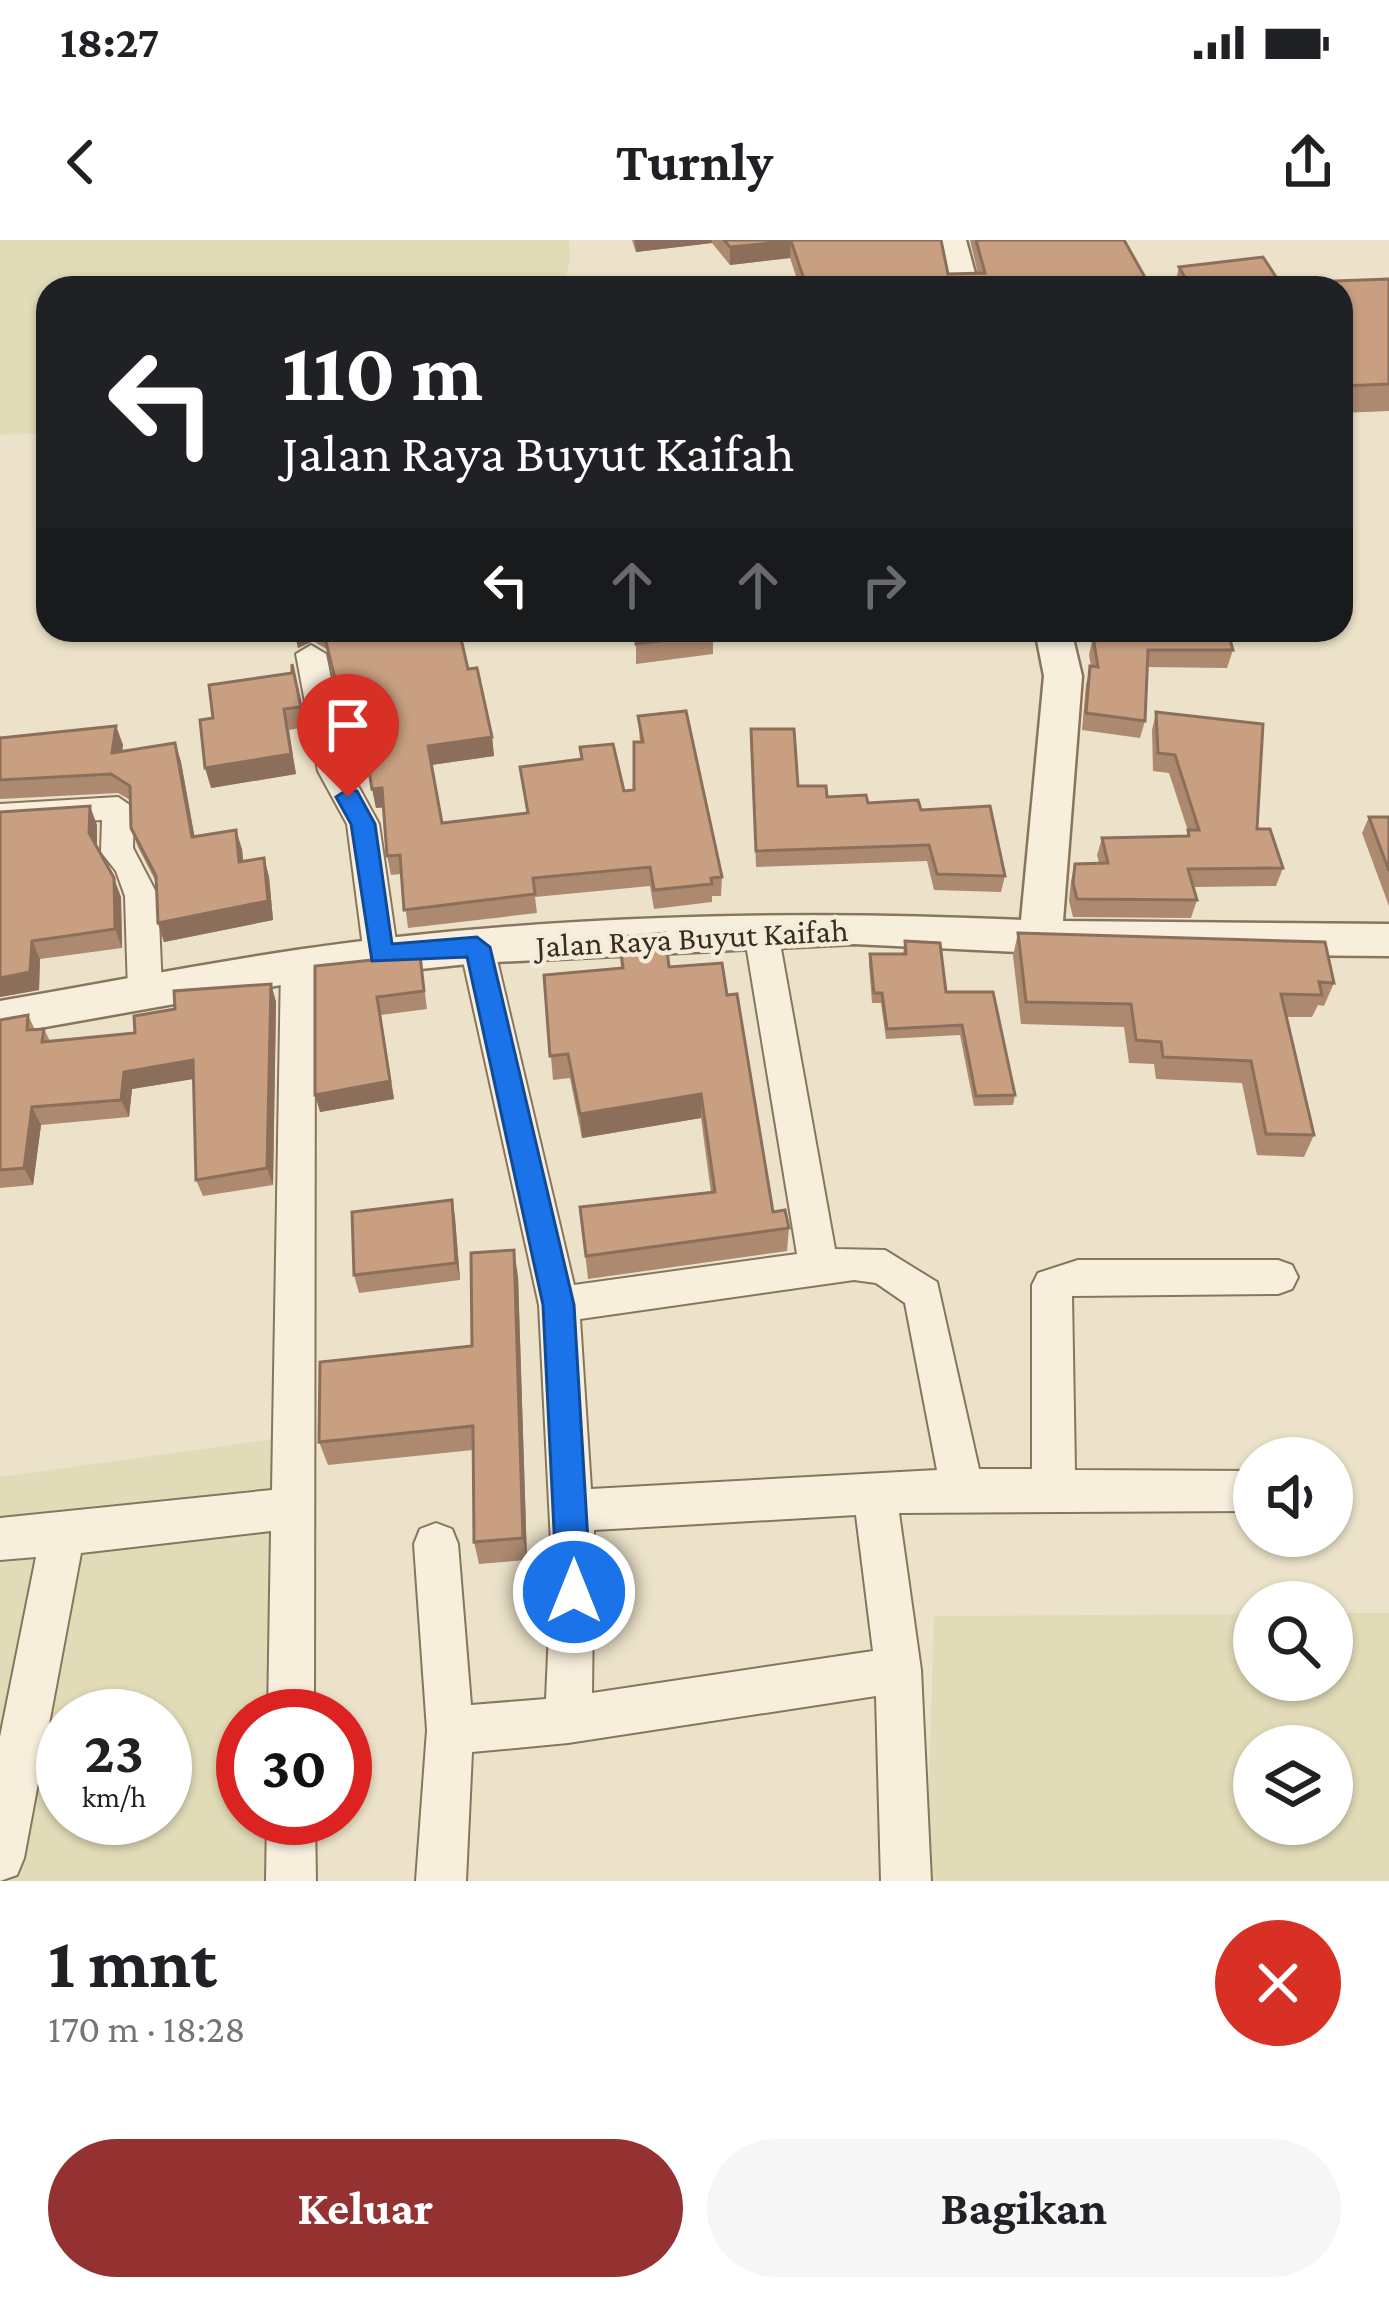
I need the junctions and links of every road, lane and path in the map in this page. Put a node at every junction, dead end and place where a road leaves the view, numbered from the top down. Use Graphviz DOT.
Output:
graph roads {
  1 [pos="952,240"];
  2 [pos="961,276"];
  3 [pos="1056,642"];
  4 [pos="310,654"];
  5 [pos="0,815"];
  6 [pos="761,932"];
  7 [pos="1041,937"];
  8 [pos="1389,940"];
  9 [pos="477,947"];
  10 [pos="381,955"];
  11 [pos="298,966"];
  12 [pos="145,991"];
  13 [pos="0,1018"];
  14 [pos="818,1264"];
  15 [pos="1278,1277"];
  16 [pos="559,1305"];
  17 [pos="962,1489"];
  18 [pos="1054,1489"];
  19 [pos="1233,1491"];
  20 [pos="875,1493"];
  21 [pos="291,1508"];
  22 [pos="573,1511"];
  23 [pos="63,1534"];
  24 [pos="0,1539"];
  25 [pos="436,1544"];
  26 [pos="898,1670"];
  27 [pos="291,1689"];
  28 [pos="568,1720"];
  29 [pos="451,1730"];
  30 [pos="291,1845"];
  31 [pos="0,1858"];
  32 [pos="291,1881"];
  33 [pos="441,1881"];
  34 [pos="906,1881"];
  1 -- 2 [label="street"];
  3 -- 7 [label="street"];
  4 -- 10 [label="street"];
  5 -- 12 [label="street"];
  6 -- 7 [label="street, Jalan Raya Buyut Kaifah"];
  6 -- 9 [label="street, Jalan Raya Buyut Kaifah"];
  6 -- 14 [label="street"];
  7 -- 8 [label="street, Jalan Raya Buyut Kaifah"];
  9 -- 10 [label="street, Jalan Raya Buyut Kaifah"];
  9 -- 16 [label="street"];
  10 -- 11 [label="street, Jalan Raya Buyut Kaifah"];
  11 -- 12 [label="street, Jalan Raya Buyut Kaifah"];
  11 -- 21 [label="street"];
  12 -- 13 [label="street, Jalan Raya Buyut Kaifah"];
  14 -- 16 [label="street"];
  14 -- 17 [label="street"];
  15 -- 18 [label="street"];
  16 -- 22 [label="street"];
  17 -- 18 [label="street"];
  17 -- 20 [label="street"];
  18 -- 19 [label="street"];
  20 -- 22 [label="street"];
  20 -- 26 [label="street"];
  21 -- 23 [label="street"];
  21 -- 27 [label="street"];
  22 -- 28 [label="street"];
  23 -- 24 [label="street"];
  23 -- 31 [label="street"];
  25 -- 29 [label="street"];
  26 -- 28 [label="street"];
  26 -- 34 [label="street"];
  28 -- 29 [label="street"];
  29 -- 33 [label="street"];
  30 -- 32 [label="street"];
}
